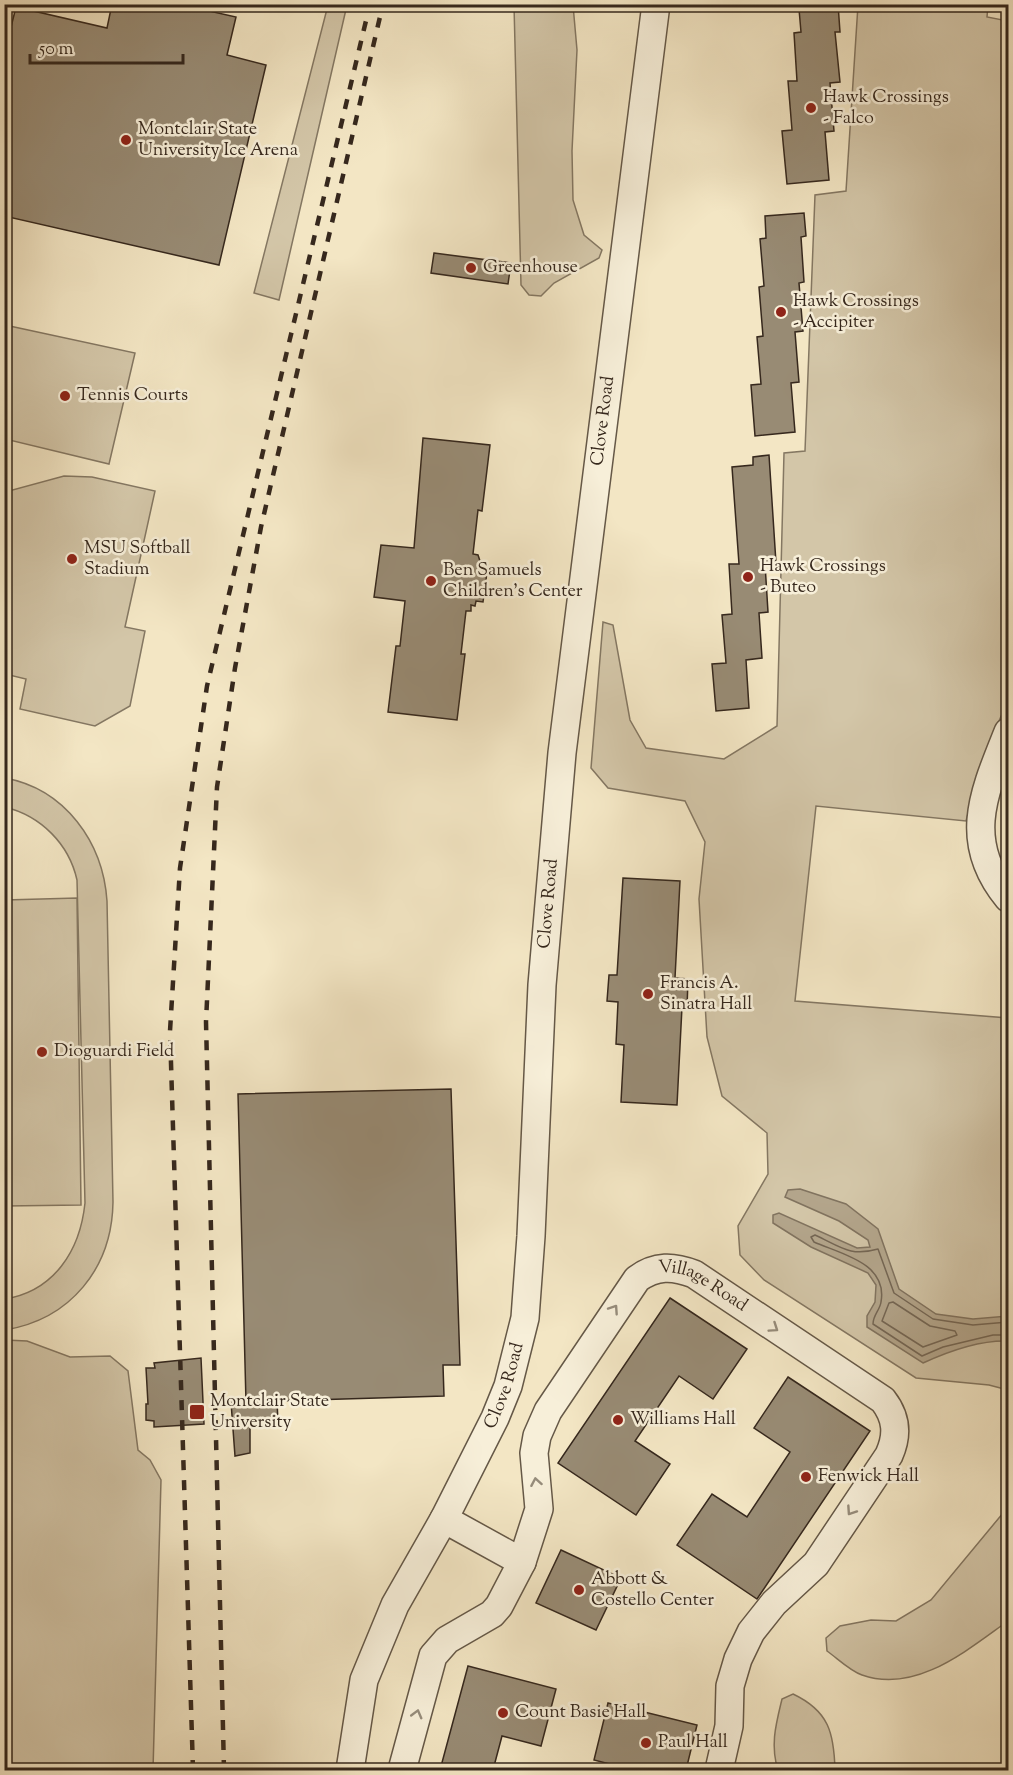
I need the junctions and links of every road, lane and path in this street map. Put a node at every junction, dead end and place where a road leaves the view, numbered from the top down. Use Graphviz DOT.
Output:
graph roads {
  1 [pos="657,4"];
  2 [pos="1008,732"];
  3 [pos="1008,898"];
  4 [pos="444,1519"];
  5 [pos="522,1562"];
  6 [pos="350,1770"];
  7 [pos="402,1770"];
  8 [pos="719,1770"];
  1 -- 4 [label="street, Clove Road"];
  2 -- 3 [label="street"];
  4 -- 5 [label="street"];
  4 -- 6 [label="street, Clove Road"];
  7 -- 5 [label="street, Village Road, one-way"];
  5 -- 8 [label="street, Village Road, one-way"];
}
